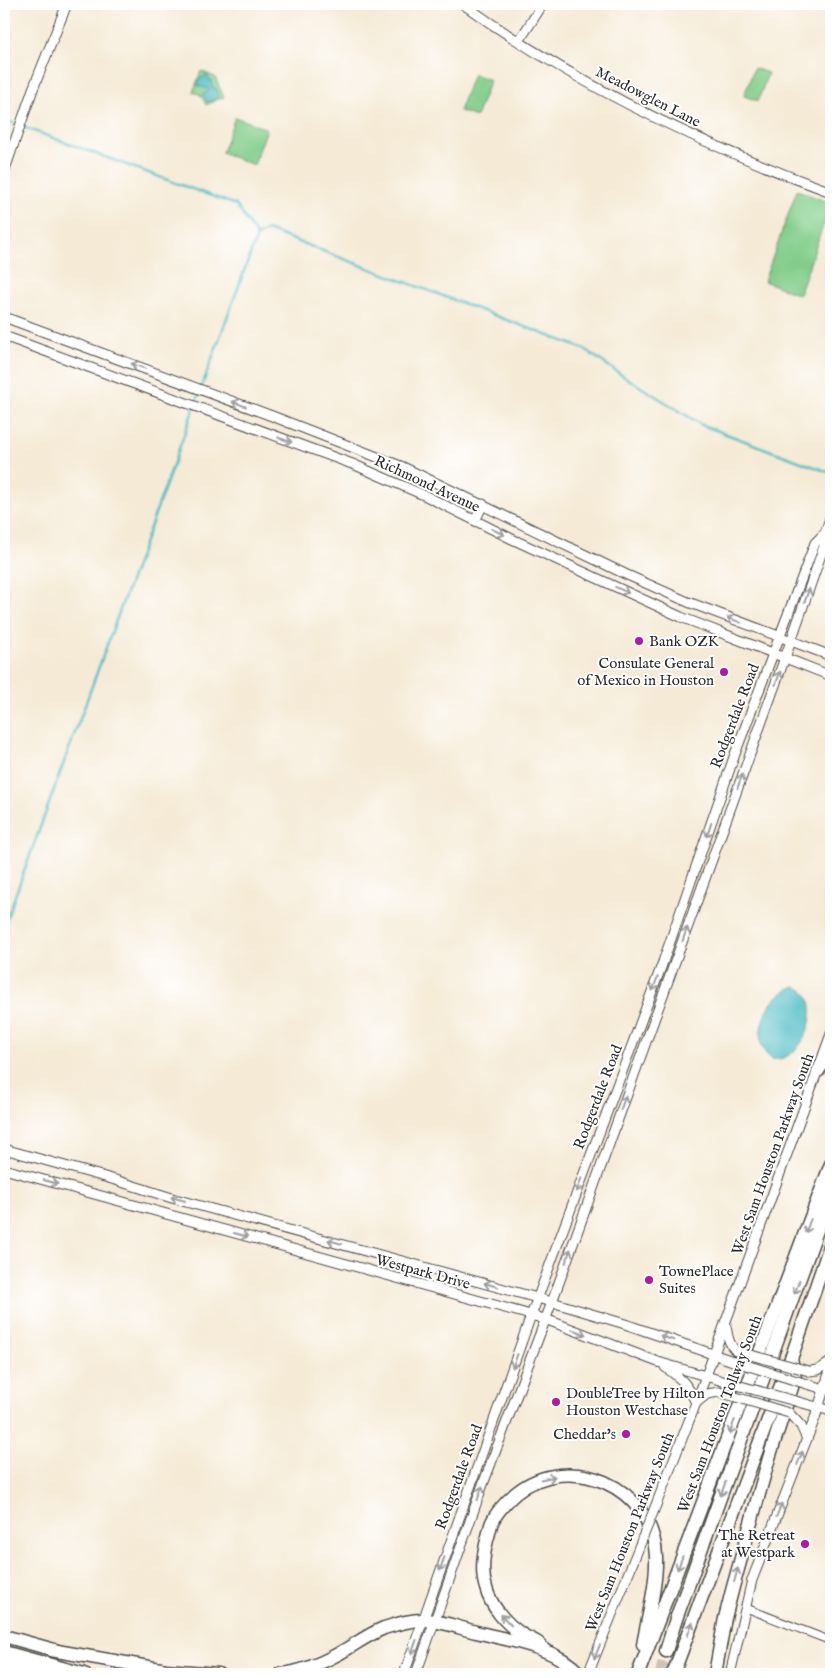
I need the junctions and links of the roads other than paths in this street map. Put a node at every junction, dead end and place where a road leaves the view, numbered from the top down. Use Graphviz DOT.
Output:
graph roads {
  1 [pos="67,4"];
  2 [pos="463,4"];
  3 [pos="543,4"];
  4 [pos="519,41"];
  5 [pos="4,172"];
  6 [pos="831,192"];
  7 [pos="4,317"];
  8 [pos="4,336"];
  9 [pos="62,338"];
  10 [pos="56,356"];
  11 [pos="272,416"];
  12 [pos="266,433"];
  13 [pos="367,452"];
  14 [pos="355,465"];
  15 [pos="482,504"];
  16 [pos="831,516"];
  17 [pos="475,521"];
  18 [pos="825,533"];
  19 [pos="586,554"];
  20 [pos="578,570"];
  21 [pos="688,602"];
  22 [pos="681,618"];
  23 [pos="780,636"];
  24 [pos="791,641"];
  25 [pos="774,653"];
  26 [pos="831,656"];
  27 [pos="785,658"];
  28 [pos="831,676"];
  29 [pos="735,754"];
  30 [pos="747,762"];
  31 [pos="694,874"];
  32 [pos="705,878"];
  33 [pos="663,962"];
  34 [pos="673,966"];
  35 [pos="831,1034"];
  36 [pos="831,1051"];
  37 [pos="623,1069"];
  38 [pos="818,1071"];
  39 [pos="634,1073"];
  40 [pos="4,1150"];
  41 [pos="831,1164"];
  42 [pos="586,1166"];
  43 [pos="4,1169"];
  44 [pos="598,1171"];
  45 [pos="831,1192"];
  46 [pos="831,1243"];
  47 [pos="538,1298"];
  48 [pos="552,1302"];
  49 [pos="532,1316"];
  50 [pos="545,1319"];
  51 [pos="725,1322"];
  52 [pos="713,1354"];
  53 [pos="791,1357"];
  54 [pos="658,1362"];
  55 [pos="831,1362"];
  56 [pos="831,1368"];
  57 [pos="705,1376"];
  58 [pos="828,1390"];
  59 [pos="696,1403"];
  60 [pos="819,1408"];
  61 [pos="831,1411"];
  62 [pos="807,1439"];
  63 [pos="462,1509"];
  64 [pos="473,1514"];
  65 [pos="746,1608"];
  66 [pos="429,1620"];
  67 [pos="4,1636"];
  68 [pos="831,1641"];
  69 [pos="52,1650"];
  70 [pos="544,1650"];
  71 [pos="666,1651"];
  72 [pos="4,1652"];
  73 [pos="4,1664"];
  74 [pos="42,1674"];
  75 [pos="84,1674"];
  76 [pos="137,1674"];
  77 [pos="218,1674"];
  78 [pos="281,1674"];
  79 [pos="404,1674"];
  80 [pos="416,1674"];
  81 [pos="580,1674"];
  82 [pos="588,1674"];
  83 [pos="638,1674"];
  84 [pos="673,1674"];
  85 [pos="715,1674"];
  86 [pos="730,1674"];
  1 -- 5 [label="main road"];
  2 -- 4 [label="main road, Meadowglen Lane"];
  3 -- 4 [label="main road"];
  4 -- 6 [label="main road, Meadowglen Lane"];
  7 -- 9 [label="main road, Richmond Avenue"];
  8 -- 10 [label="main road, Richmond Avenue"];
  9 -- 10 [label="main road"];
  11 -- 9 [label="main road, Richmond Avenue, one-way"];
  10 -- 12 [label="main road, Richmond Avenue"];
  11 -- 12 [label="main road"];
  11 -- 13 [label="main road, Richmond Avenue"];
  12 -- 14 [label="main road, Richmond Avenue, one-way"];
  13 -- 14 [label="main road"];
  13 -- 15 [label="main road, Richmond Avenue"];
  14 -- 17 [label="main road, Richmond Avenue"];
  15 -- 17 [label="main road"];
  15 -- 19 [label="main road, Richmond Avenue"];
  16 -- 18 [label="main road, Rodgerdale Road"];
  17 -- 20 [label="main road, Richmond Avenue, one-way"];
  18 -- 23 [label="main road, Rodgerdale Road"];
  24 -- 18 [label="main road, Rodgerdale Road, one-way"];
  19 -- 20 [label="main road"];
  19 -- 21 [label="main road, Richmond Avenue"];
  20 -- 22 [label="main road, Richmond Avenue, one-way"];
  21 -- 22 [label="main road"];
  23 -- 21 [label="main road, Richmond Avenue, one-way"];
  22 -- 25 [label="main road, Richmond Avenue"];
  23 -- 24 [label="main road, Richmond Avenue"];
  23 -- 25 [label="main road, Rodgerdale Road"];
  24 -- 26 [label="main road, Richmond Avenue"];
  24 -- 27 [label="main road, Rodgerdale Road"];
  25 -- 27 [label="main road, Richmond Avenue"];
  25 -- 29 [label="main road, Rodgerdale Road"];
  27 -- 28 [label="main road, Richmond Avenue"];
  30 -- 27 [label="main road, Rodgerdale Road, one-way"];
  29 -- 30 [label="main road"];
  29 -- 31 [label="main road, Rodgerdale Road, one-way"];
  32 -- 30 [label="main road, Rodgerdale Road, one-way"];
  31 -- 32 [label="main road"];
  31 -- 33 [label="main road, Rodgerdale Road"];
  34 -- 32 [label="main road, Rodgerdale Road, one-way"];
  33 -- 34 [label="main road"];
  33 -- 37 [label="main road, Rodgerdale Road, one-way"];
  34 -- 39 [label="main road, Rodgerdale Road"];
  35 -- 38 [label="main road, West Sam Houston Parkway South"];
  36 -- 38 [label="highway"];
  37 -- 39 [label="main road"];
  37 -- 42 [label="main road, Rodgerdale Road"];
  38 -- 51 [label="main road, West Sam Houston Parkway South"];
  44 -- 39 [label="main road, Rodgerdale Road, one-way"];
  47 -- 40 [label="main road, Westpark Drive, one-way"];
  41 -- 83 [label="highway, West Sam Houston Tollway South, one-way"];
  42 -- 44 [label="main road"];
  42 -- 47 [label="main road, Rodgerdale Road, one-way"];
  43 -- 49 [label="main road, Westpark Drive, one-way"];
  48 -- 44 [label="main road, Rodgerdale Road, one-way"];
  45 -- 71 [label="highway, one-way"];
  46 -- 53 [label="highway"];
  47 -- 48 [label="main road, Westpark Drive"];
  47 -- 49 [label="main road, Rodgerdale Road"];
  48 -- 50 [label="main road, Rodgerdale Road"];
  52 -- 48 [label="main road, Westpark Drive, one-way"];
  49 -- 50 [label="main road, Westpark Drive"];
  49 -- 63 [label="main road, Rodgerdale Road, one-way"];
  50 -- 54 [label="main road, Westpark Drive, one-way"];
  64 -- 50 [label="main road, Rodgerdale Road, one-way"];
  51 -- 52 [label="main road, West Sam Houston Parkway South"];
  51 -- 55 [label="main road, bridge"];
  52 -- 57 [label="main road, West Sam Houston Parkway South"];
  52 -- 58 [label="main road, Westpark Drive, bridge"];
  84 -- 53 [label="highway, one-way"];
  85 -- 53 [label="highway, one-way"];
  54 -- 57 [label="main road, Westpark Drive"];
  54 -- 59 [label="main road"];
  56 -- 58 [label="main road"];
  57 -- 59 [label="main road, West Sam Houston Parkway South"];
  57 -- 60 [label="main road, Westpark Drive, bridge"];
  58 -- 60 [label="main road"];
  59 -- 62 [label="main road, bridge"];
  59 -- 82 [label="main road, West Sam Houston Parkway South, one-way, bridge"];
  60 -- 61 [label="main road, Westpark Drive"];
  60 -- 62 [label="main road"];
  65 -- 62 [label="main road, one-way"];
  63 -- 64 [label="main road"];
  63 -- 66 [label="main road, Rodgerdale Road, one-way"];
  64 -- 66 [label="main road, Rodgerdale Road"];
  65 -- 68 [label="street"];
  65 -- 86 [label="main road"];
  66 -- 70 [label="highway"];
  66 -- 78 [label="highway"];
  66 -- 79 [label="main road, Rodgerdale Road, one-way"];
  66 -- 80 [label="main road, Rodgerdale Road"];
  67 -- 69 [label="highway"];
  69 -- 76 [label="highway"];
  69 -- 77 [label="highway"];
  70 -- 81 [label="highway"];
  70 -- 83 [label="highway, one-way"];
  72 -- 75 [label="highway"];
  73 -- 74 [label="highway"];
}
